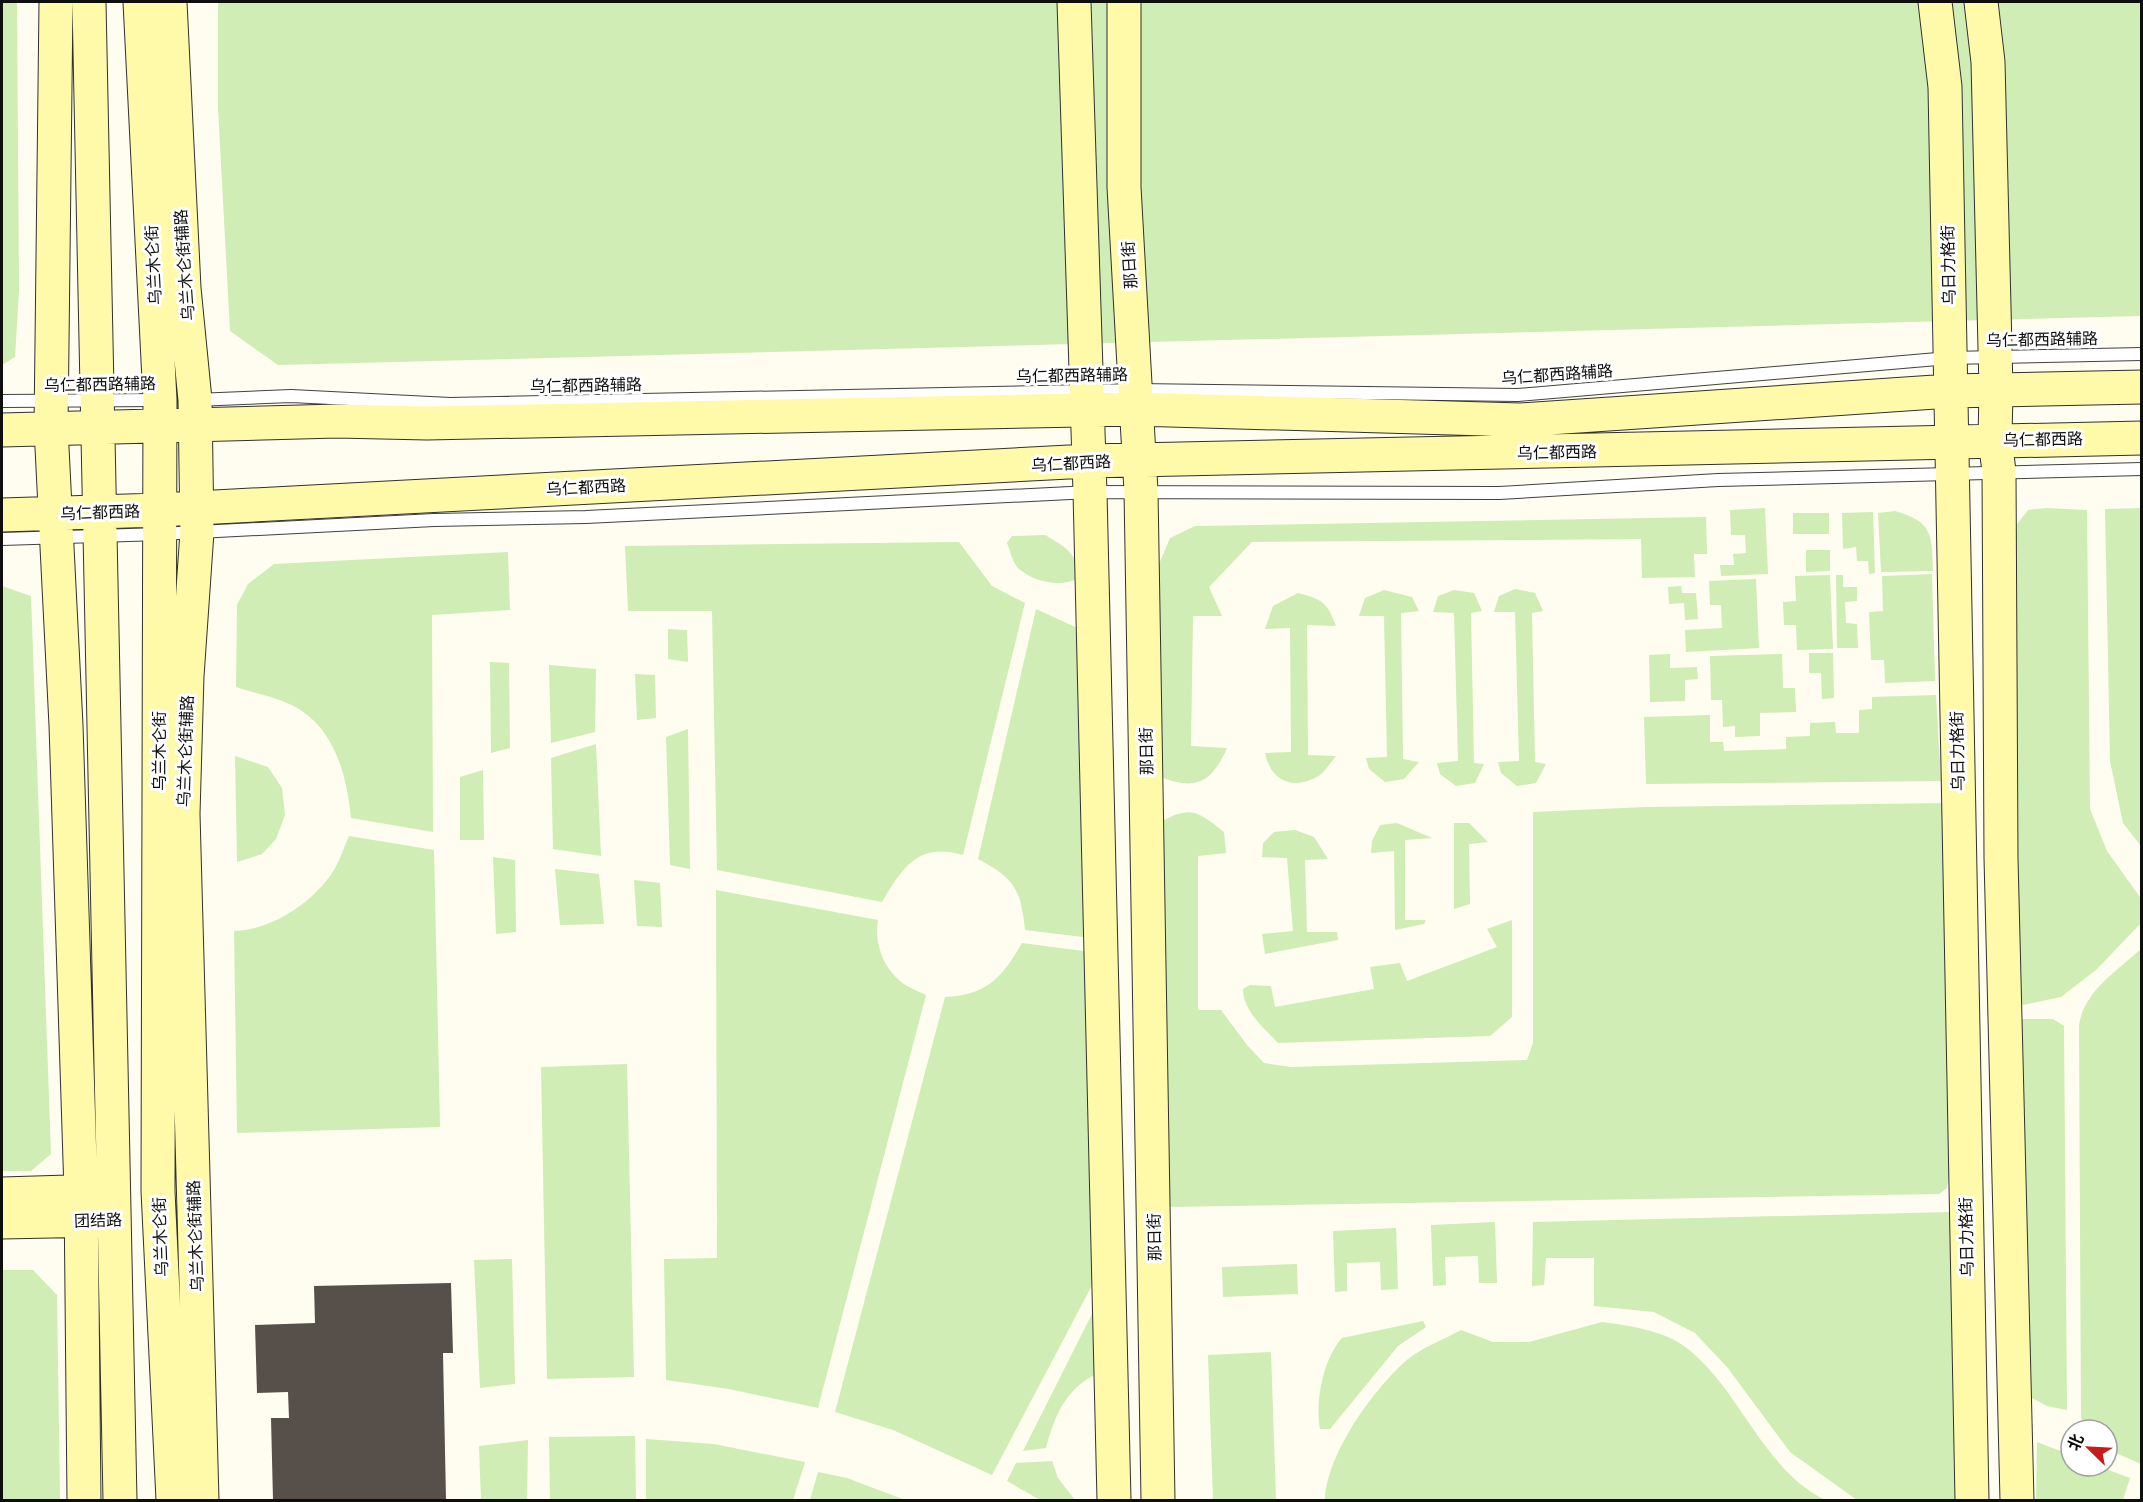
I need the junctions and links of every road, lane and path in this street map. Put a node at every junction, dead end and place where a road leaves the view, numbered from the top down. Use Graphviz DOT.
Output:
graph roads {
  1 [pos="56,2"];
  2 [pos="89,2"];
  3 [pos="140,2"];
  4 [pos="170,2"];
  5 [pos="1074,2"];
  6 [pos="1124,2"];
  7 [pos="1935,2"];
  8 [pos="1981,2"];
  9 [pos="2142,354"];
  10 [pos="1994,356"];
  11 [pos="1949,358"];
  12 [pos="2142,387"];
  13 [pos="1996,389"];
  14 [pos="1950,391"];
  15 [pos="1136,400"];
  16 [pos="2,401"];
  17 [pos="1086,401"];
  18 [pos="177,409"];
  19 [pos="99,413"];
  20 [pos="51,415"];
  21 [pos="2,430"];
  22 [pos="2142,438"];
  23 [pos="1950,442"];
  24 [pos="1997,456"];
  25 [pos="2142,469"];
  26 [pos="1953,474"];
  27 [pos="1140,476"];
  28 [pos="1089,477"];
  29 [pos="2,515"];
  30 [pos="197,520"];
  31 [pos="159,522"];
  32 [pos="100,524"];
  33 [pos="57,525"];
  34 [pos="2,539"];
  35 [pos="2,1194"];
  36 [pos="158,1204"];
  37 [pos="194,1204"];
  38 [pos="97,1206"];
  39 [pos="2,1222"];
  40 [pos="84,1500"];
  41 [pos="120,1500"];
  42 [pos="173,1500"];
  43 [pos="202,1500"];
  44 [pos="1114,1500"];
  45 [pos="1158,1500"];
  46 [pos="1972,1500"];
  47 [pos="2018,1500"];
  1 -- 20 [label="street"];
  2 -- 19 [label="street"];
  3 -- 18 [label="street, 乌兰木仑街"];
  4 -- 18 [label="street, 乌兰木仑街辅路"];
  5 -- 17 [label="street"];
  6 -- 15 [label="street, 那日街"];
  7 -- 11 [label="street, 乌日力格街"];
  8 -- 10 [label="street"];
  9 -- 10 [label="lane, 乌仁都西路辅路"];
  10 -- 11 [label="lane, 乌仁都西路辅路"];
  10 -- 13 [label="street"];
  11 -- 14 [label="street, 乌日力格街"];
  11 -- 15 [label="lane, 乌仁都西路辅路"];
  12 -- 13 [label="street, 乌仁都西路"];
  13 -- 14 [label="street, 乌仁都西路"];
  13 -- 24 [label="street"];
  14 -- 15 [label="street, 乌仁都西路"];
  14 -- 23 [label="street, 乌日力格街"];
  15 -- 17 [label="street, 乌仁都西路"];
  15 -- 27 [label="street, 那日街"];
  16 -- 20 [label="lane, 乌仁都西路辅路"];
  17 -- 18 [label="street, 乌仁都西路"];
  17 -- 28 [label="street"];
  18 -- 19 [label="street, 乌仁都西路"];
  18 -- 30 [label="street, 乌兰木仑街辅路"];
  18 -- 31 [label="street, 乌兰木仑街"];
  19 -- 20 [label="street, 乌仁都西路"];
  19 -- 32 [label="street"];
  20 -- 21 [label="street, 乌仁都西路"];
  20 -- 33 [label="street"];
  22 -- 24 [label="street, 乌仁都西路"];
  23 -- 24 [label="street, 乌仁都西路"];
  23 -- 26 [label="street, 乌日力格街"];
  23 -- 27 [label="street, 乌仁都西路"];
  24 -- 25 [label="lane"];
  24 -- 26 [label="lane"];
  24 -- 47 [label="street"];
  26 -- 27 [label="lane"];
  26 -- 46 [label="street, 乌日力格街"];
  27 -- 28 [label="street, 乌仁都西路"];
  27 -- 45 [label="street, 那日街"];
  28 -- 30 [label="street, 乌仁都西路"];
  28 -- 44 [label="street"];
  29 -- 33 [label="street, 乌仁都西路"];
  30 -- 31 [label="street, 乌仁都西路"];
  30 -- 37 [label="street, 乌兰木仑街辅路"];
  31 -- 32 [label="street, 乌仁都西路"];
  31 -- 36 [label="street, 乌兰木仑街"];
  32 -- 33 [label="street, 乌仁都西路"];
  32 -- 38 [label="street"];
  33 -- 34 [label="lane"];
  33 -- 38 [label="street"];
  35 -- 38 [label="street"];
  36 -- 37 [label="street, 团结路"];
  36 -- 38 [label="street, 团结路"];
  36 -- 42 [label="street, 乌兰木仑街"];
  37 -- 43 [label="street, 乌兰木仑街辅路"];
  38 -- 39 [label="street, 团结路"];
  38 -- 40 [label="street"];
  38 -- 41 [label="street"];
}
